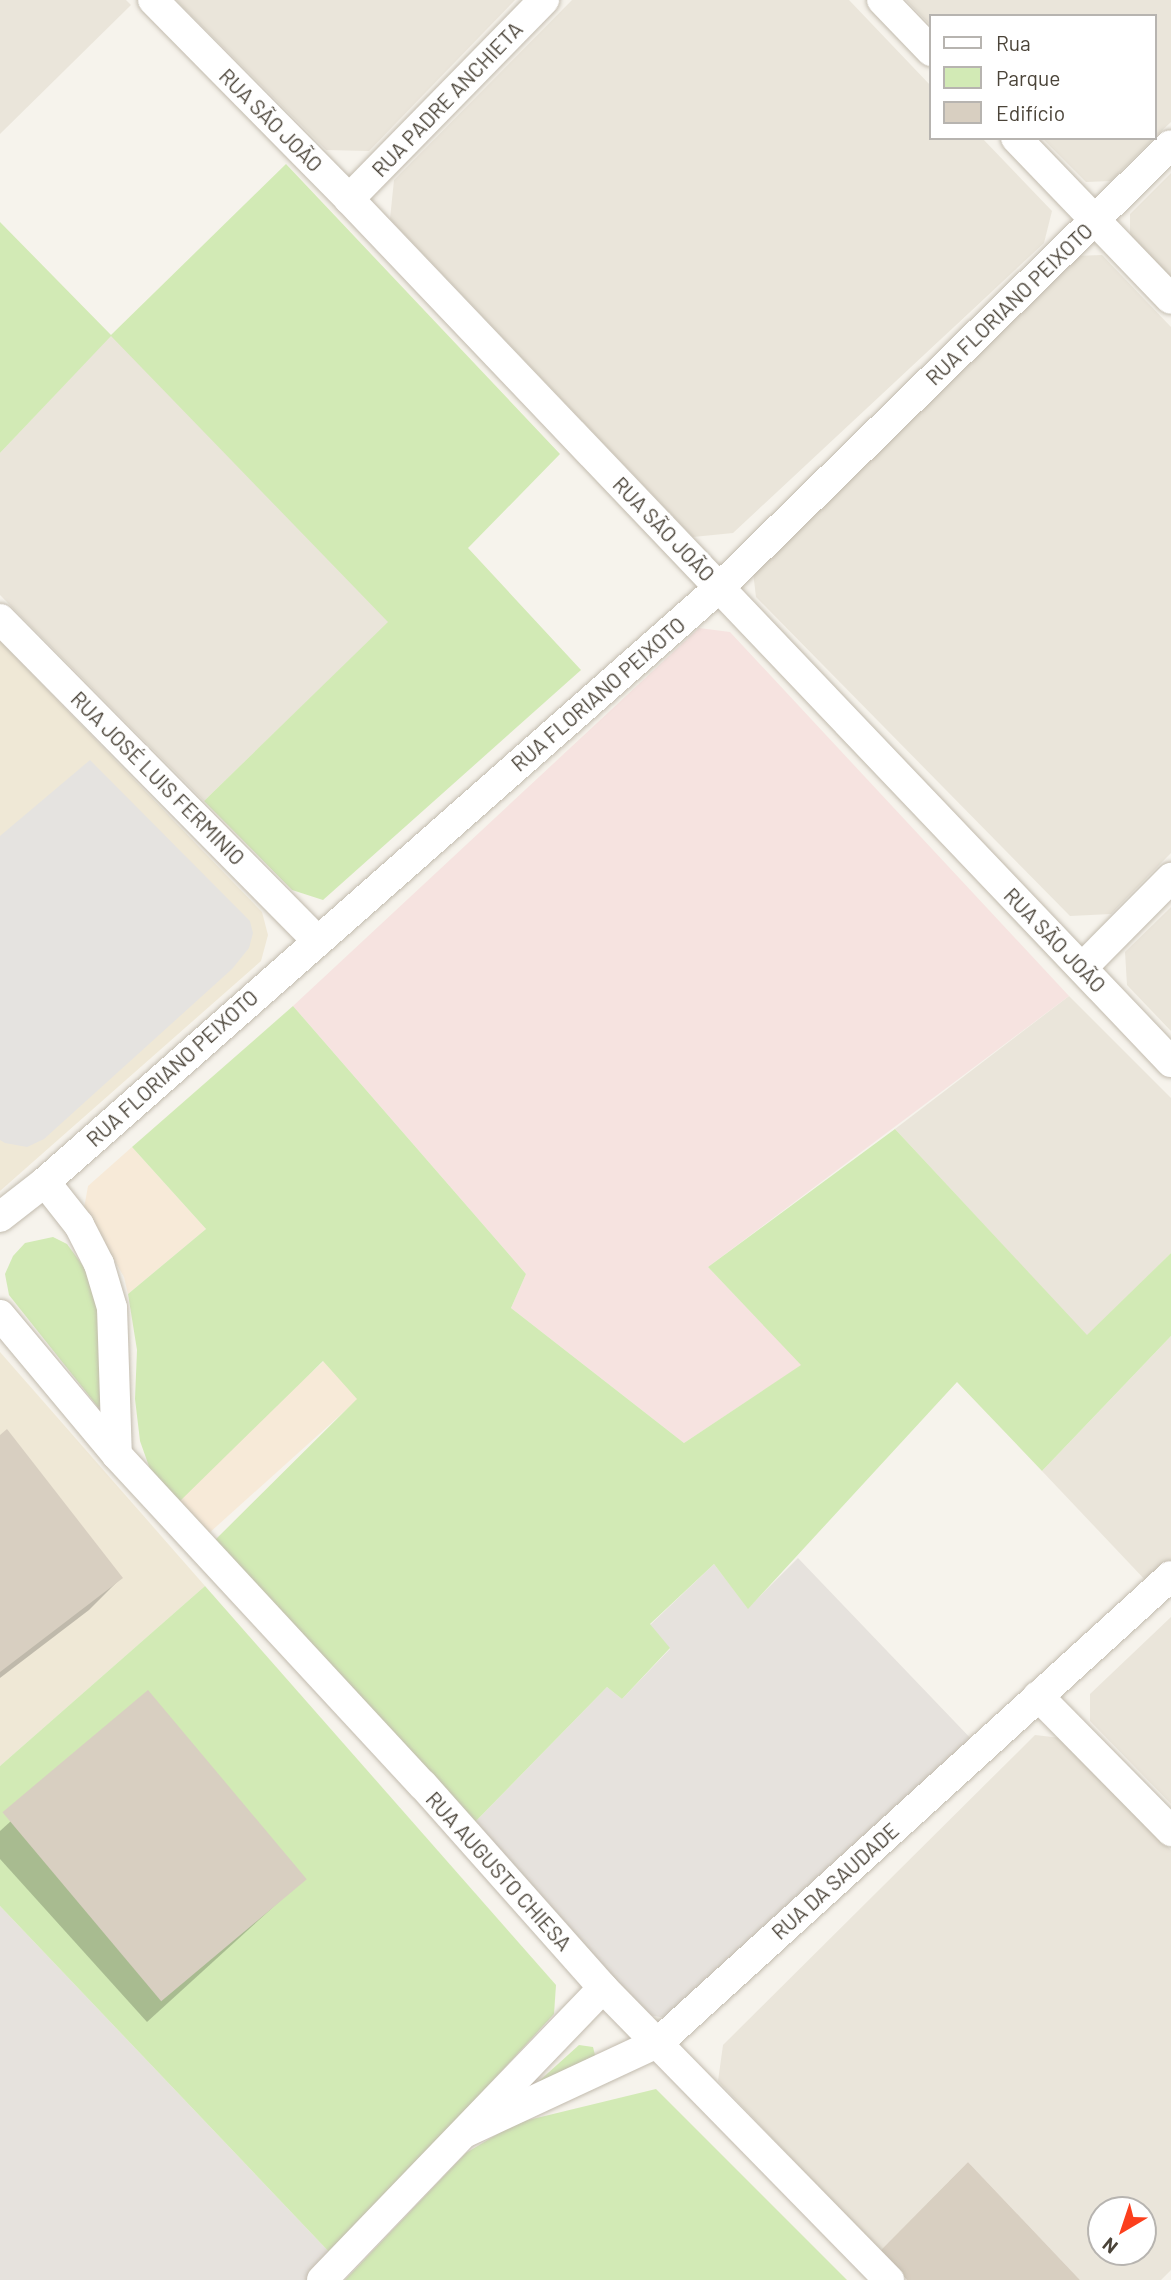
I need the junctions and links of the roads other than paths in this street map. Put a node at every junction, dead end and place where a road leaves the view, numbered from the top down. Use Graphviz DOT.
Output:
graph roads {
  1 [pos="153,0"];
  2 [pos="544,0"];
  3 [pos="882,0"];
  4 [pos="930,50"];
  5 [pos="1018,140"];
  6 [pos="1171,145"];
  7 [pos="349,199"];
  8 [pos="1095,220"];
  9 [pos="1171,299"];
  10 [pos="720,587"];
  11 [pos="0,619"];
  12 [pos="1171,878"];
  13 [pos="316,939"];
  14 [pos="1082,968"];
  15 [pos="1171,1062"];
  16 [pos="45,1182"];
  17 [pos="0,1216"];
  18 [pos="0,1315"];
  19 [pos="117,1455"];
  20 [pos="1171,1576"];
  21 [pos="1038,1696"];
  22 [pos="1171,1831"];
  23 [pos="603,1988"];
  24 [pos="659,2042"];
  25 [pos="464,2133"];
  26 [pos="322,2280"];
  27 [pos="889,2280"];
  1 -- 7 [label="street, RUA SÃO JOÃO"];
  2 -- 7 [label="street, RUA PADRE ANCHIETA"];
  3 -- 4 [label="street"];
  5 -- 8 [label="street"];
  6 -- 8 [label="street, RUA FLORIANO PEIXOTO"];
  7 -- 10 [label="street, RUA SÃO JOÃO"];
  8 -- 9 [label="street"];
  8 -- 10 [label="street, RUA FLORIANO PEIXOTO"];
  10 -- 13 [label="street, RUA FLORIANO PEIXOTO"];
  10 -- 14 [label="street, RUA SÃO JOÃO"];
  11 -- 13 [label="street, RUA JOSÉ LUIS FERMINIO"];
  12 -- 14 [label="street"];
  13 -- 16 [label="street, RUA FLORIANO PEIXOTO"];
  14 -- 15 [label="street, RUA SÃO JOÃO"];
  16 -- 17 [label="street, RUA FLORIANO PEIXOTO"];
  16 -- 19 [label="street"];
  18 -- 19 [label="street, RUA AUGUSTO CHIESA"];
  19 -- 23 [label="street, RUA AUGUSTO CHIESA"];
  20 -- 21 [label="street, RUA DA SAUDADE"];
  21 -- 22 [label="street"];
  21 -- 24 [label="street, RUA DA SAUDADE"];
  23 -- 24 [label="street, RUA AUGUSTO CHIESA"];
  23 -- 25 [label="street, RUA DA SAUDADE"];
  24 -- 25 [label="street, RUA DA SAUDADE"];
  24 -- 27 [label="street, RUA AUGUSTO CHIESA"];
  25 -- 26 [label="street, RUA DA SAUDADE"];
}
